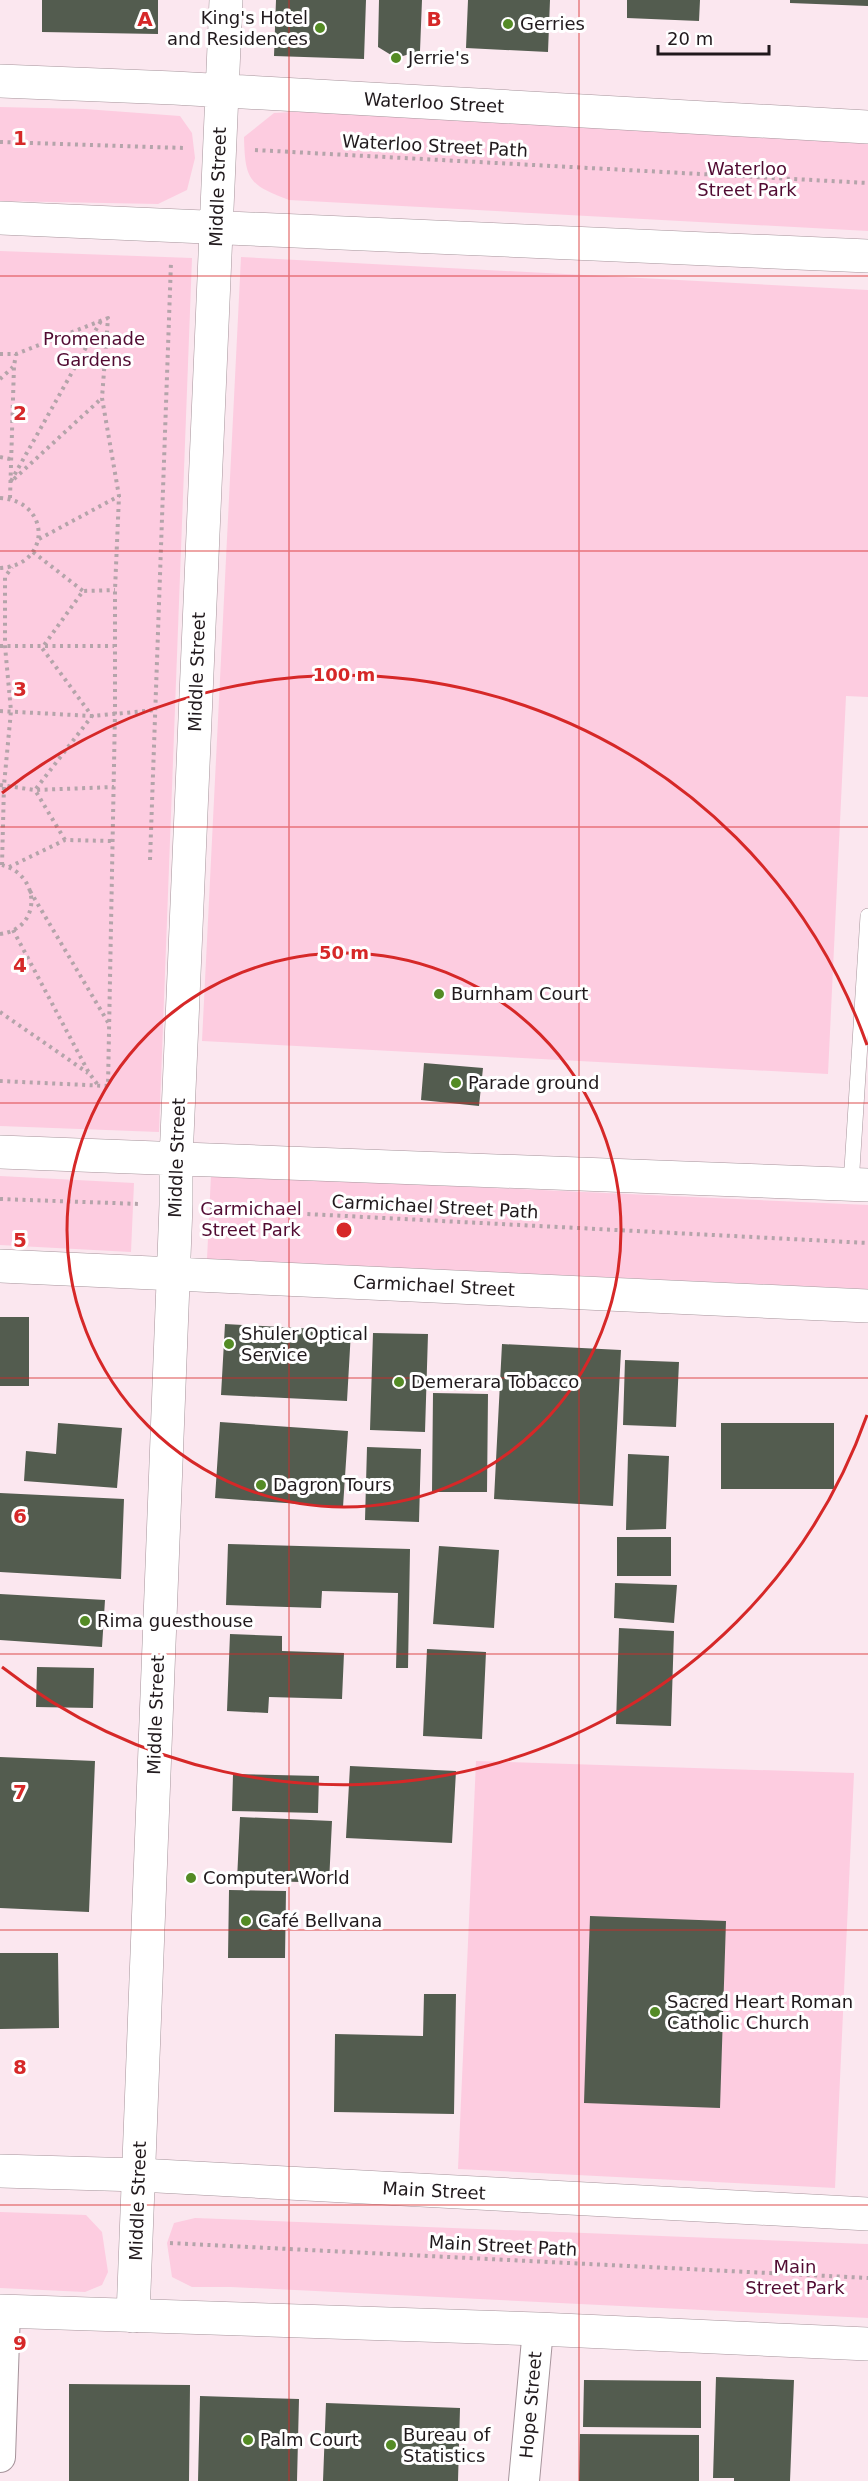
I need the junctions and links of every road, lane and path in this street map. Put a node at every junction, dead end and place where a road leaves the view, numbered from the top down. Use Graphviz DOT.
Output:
graph roads {
  1 [pos="226,0"];
  2 [pos="0,81"];
  3 [pos="222,91"];
  4 [pos="868,127"];
  5 [pos="0,142"];
  6 [pos="219,150"];
  7 [pos="868,183"];
  8 [pos="0,218"];
  9 [pos="216,228"];
  10 [pos="868,256"];
  11 [pos="171,258"];
  12 [pos="102,319"];
  13 [pos="0,354"];
  14 [pos="16,354"];
  15 [pos="14,366"];
  16 [pos="0,379"];
  17 [pos="102,398"];
  18 [pos="0,457"];
  19 [pos="10,459"];
  20 [pos="11,481"];
  21 [pos="119,496"];
  22 [pos="0,498"];
  23 [pos="10,498"];
  24 [pos="38,540"];
  25 [pos="33,552"];
  26 [pos="12,567"];
  27 [pos="0,568"];
  28 [pos="5,577"];
  29 [pos="0,581"];
  30 [pos="115,590"];
  31 [pos="83,591"];
  32 [pos="2,646"];
  33 [pos="114,646"];
  34 [pos="42,648"];
  35 [pos="195,707"];
  36 [pos="155,710"];
  37 [pos="0,711"];
  38 [pos="11,711"];
  39 [pos="115,712"];
  40 [pos="92,716"];
  41 [pos="2,785"];
  42 [pos="114,787"];
  43 [pos="35,790"];
  44 [pos="65,840"];
  45 [pos="112,841"];
  46 [pos="150,862"];
  47 [pos="1,865"];
  48 [pos="9,867"];
  49 [pos="30,891"];
  50 [pos="868,916"];
  51 [pos="13,930"];
  52 [pos="0,934"];
  53 [pos="0,1012"];
  54 [pos="110,1025"];
  55 [pos="89,1073"];
  56 [pos="0,1081"];
  57 [pos="99,1086"];
  58 [pos="0,1152"];
  59 [pos="176,1160"];
  60 [pos="860,1185"];
  61 [pos="0,1199"];
  62 [pos="176,1205"];
  63 [pos="868,1243"];
  64 [pos="0,1266"];
  65 [pos="173,1274"];
  66 [pos="868,1306"];
  67 [pos="0,2171"];
  68 [pos="139,2175"];
  69 [pos="868,2214"];
  70 [pos="136,2246"];
  71 [pos="868,2278"];
  72 [pos="2,2311"];
  73 [pos="133,2316"];
  74 [pos="538,2329"];
  75 [pos="868,2344"];
  76 [pos="0,2457"];
  77 [pos="524,2481"];
  1 -- 3 [label="street, Middle Street"];
  2 -- 3 [label="street, Waterloo Street"];
  3 -- 4 [label="street, Waterloo Street"];
  3 -- 6 [label="street, Middle Street"];
  5 -- 6 [label="path, Waterloo Street Path"];
  6 -- 7 [label="path, Waterloo Street Path"];
  6 -- 9 [label="street, Middle Street"];
  8 -- 9 [label="street"];
  9 -- 10 [label="street"];
  9 -- 35 [label="street, Middle Street"];
  11 -- 36 [label="path"];
  12 -- 14 [label="path"];
  12 -- 17 [label="path"];
  12 -- 20 [label="path"];
  13 -- 14 [label="path"];
  14 -- 15 [label="path"];
  15 -- 16 [label="path"];
  15 -- 19 [label="path"];
  17 -- 20 [label="path"];
  17 -- 21 [label="path"];
  18 -- 19 [label="path"];
  19 -- 20 [label="path"];
  20 -- 23 [label="path"];
  21 -- 24 [label="path"];
  21 -- 30 [label="path"];
  22 -- 23 [label="path"];
  23 -- 24 [label="path"];
  24 -- 25 [label="path"];
  25 -- 26 [label="path"];
  25 -- 31 [label="path"];
  26 -- 27 [label="path"];
  26 -- 28 [label="path"];
  28 -- 29 [label="path"];
  28 -- 32 [label="path"];
  30 -- 31 [label="path"];
  30 -- 33 [label="path"];
  31 -- 34 [label="path"];
  32 -- 34 [label="path"];
  32 -- 38 [label="path"];
  33 -- 34 [label="path"];
  33 -- 39 [label="path"];
  34 -- 40 [label="path"];
  35 -- 36 [label="path"];
  35 -- 59 [label="street, Middle Street"];
  36 -- 39 [label="path"];
  36 -- 46 [label="path"];
  37 -- 38 [label="path"];
  38 -- 40 [label="path"];
  38 -- 41 [label="path"];
  39 -- 40 [label="path"];
  39 -- 42 [label="path"];
  40 -- 43 [label="path"];
  41 -- 43 [label="path"];
  41 -- 47 [label="path"];
  42 -- 43 [label="path"];
  42 -- 45 [label="path"];
  43 -- 44 [label="path"];
  44 -- 45 [label="path"];
  44 -- 48 [label="path"];
  45 -- 54 [label="path"];
  47 -- 48 [label="path"];
  48 -- 49 [label="path"];
  49 -- 51 [label="path"];
  49 -- 54 [label="path"];
  50 -- 60 [label="lane"];
  51 -- 52 [label="path"];
  51 -- 55 [label="path"];
  53 -- 55 [label="path"];
  54 -- 57 [label="path"];
  55 -- 57 [label="path"];
  56 -- 57 [label="path"];
  58 -- 59 [label="street"];
  59 -- 60 [label="street"];
  59 -- 62 [label="street, Middle Street"];
  61 -- 62 [label="path, Carmichael Street Path"];
  62 -- 63 [label="path, Carmichael Street Path"];
  62 -- 65 [label="street, Middle Street"];
  64 -- 65 [label="street, Carmichael Street"];
  65 -- 66 [label="street, Carmichael Street"];
  65 -- 68 [label="street, Middle Street"];
  67 -- 68 [label="street, Main Street"];
  68 -- 69 [label="street, Main Street"];
  68 -- 70 [label="street, Middle Street"];
  70 -- 71 [label="path, Main Street Path"];
  70 -- 73 [label="street, Middle Street"];
  72 -- 73 [label="street"];
  72 -- 76 [label="street"];
  73 -- 74 [label="street"];
  74 -- 75 [label="street"];
  74 -- 77 [label="street, Hope Street"];
}
